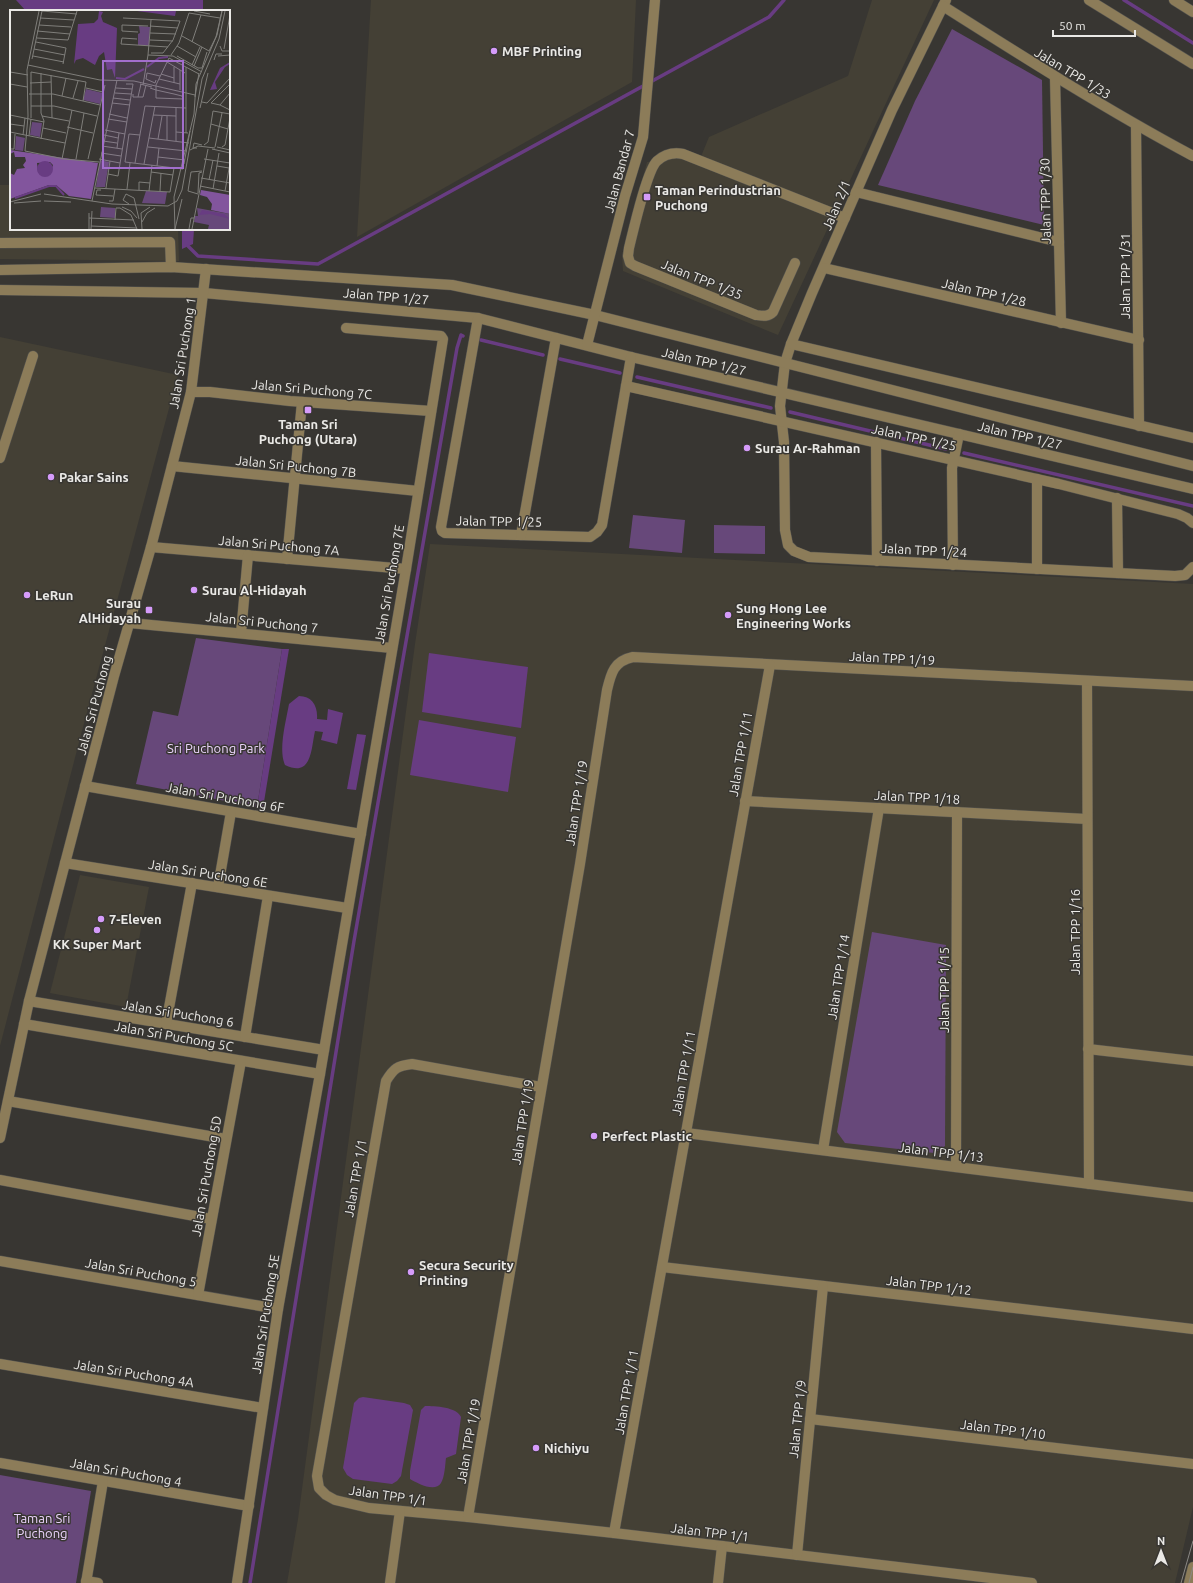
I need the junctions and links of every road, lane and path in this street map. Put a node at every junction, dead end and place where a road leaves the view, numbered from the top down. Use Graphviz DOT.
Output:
graph roads {
  1 [pos="655,0"];
  2 [pos="1089,0"];
  3 [pos="1174,0"];
  4 [pos="944,3"];
  5 [pos="1193,12"];
  6 [pos="1193,64"];
  7 [pos="1055,78"];
  8 [pos="1136,126"];
  9 [pos="1193,156"];
  10 [pos="856,192"];
  11 [pos="845,218"];
  12 [pos="1059,242"];
  13 [pos="0,243"];
  14 [pos="795,263"];
  15 [pos="171,268"];
  16 [pos="824,268"];
  17 [pos="206,269"];
  18 [pos="0,270"];
  19 [pos="0,290"];
  20 [pos="204,293"];
  21 [pos="595,315"];
  22 [pos="478,318"];
  23 [pos="1060,323"];
  24 [pos="346,328"];
  25 [pos="556,338"];
  26 [pos="1139,340"];
  27 [pos="791,344"];
  28 [pos="587,345"];
  29 [pos="33,356"];
  30 [pos="632,357"];
  31 [pos="785,363"];
  32 [pos="626,386"];
  33 [pos="191,392"];
  34 [pos="781,392"];
  35 [pos="302,402"];
  36 [pos="431,411"];
  37 [pos="782,422"];
  38 [pos="1139,426"];
  39 [pos="958,434"];
  40 [pos="1193,438"];
  41 [pos="876,442"];
  42 [pos="0,458"];
  43 [pos="953,459"];
  44 [pos="172,466"];
  45 [pos="1193,466"];
  46 [pos="295,478"];
  47 [pos="1037,479"];
  48 [pos="1193,489"];
  49 [pos="418,491"];
  50 [pos="1118,498"];
  51 [pos="1193,523"];
  52 [pos="521,535"];
  53 [pos="151,547"];
  54 [pos="248,555"];
  55 [pos="287,559"];
  56 [pos="877,560"];
  57 [pos="952,565"];
  58 [pos="1193,567"];
  59 [pos="406,568"];
  60 [pos="1037,569"];
  61 [pos="1118,573"];
  62 [pos="130,623"];
  63 [pos="240,633"];
  64 [pos="392,648"];
  65 [pos="770,665"];
  66 [pos="1086,681"];
  67 [pos="1193,686"];
  68 [pos="85,786"];
  69 [pos="745,801"];
  70 [pos="879,808"];
  71 [pos="231,812"];
  72 [pos="956,812"];
  73 [pos="1087,819"];
  74 [pos="360,834"];
  75 [pos="65,863"];
  76 [pos="192,883"];
  77 [pos="218,887"];
  78 [pos="268,896"];
  79 [pos="347,908"];
  80 [pos="29,1001"];
  81 [pos="24,1024"];
  82 [pos="166,1024"];
  83 [pos="245,1037"];
  84 [pos="1088,1049"];
  85 [pos="324,1050"];
  86 [pos="240,1061"];
  87 [pos="1193,1061"];
  88 [pos="320,1074"];
  89 [pos="541,1087"];
  90 [pos="8,1101"];
  91 [pos="686,1133"];
  92 [pos="0,1138"];
  93 [pos="226,1139"];
  94 [pos="823,1150"];
  95 [pos="956,1167"];
  96 [pos="0,1180"];
  97 [pos="1088,1184"];
  98 [pos="1193,1197"];
  99 [pos="211,1219"];
  100 [pos="0,1261"];
  101 [pos="662,1267"];
  102 [pos="823,1286"];
  103 [pos="198,1295"];
  104 [pos="278,1309"];
  105 [pos="1193,1329"];
  106 [pos="0,1364"];
  107 [pos="263,1408"];
  108 [pos="810,1419"];
  109 [pos="0,1463"];
  110 [pos="1193,1464"];
  111 [pos="103,1481"];
  112 [pos="248,1506"];
  113 [pos="400,1511"];
  114 [pos="468,1517"];
  115 [pos="614,1533"];
  116 [pos="722,1546"];
  117 [pos="797,1555"];
  118 [pos="1193,1567"];
  119 [pos="86,1582"];
  120 [pos="98,1583"];
  121 [pos="237,1583"];
  122 [pos="390,1583"];
  123 [pos="718,1583"];
  124 [pos="1032,1583"];
  125 [pos="1189,1583"];
  1 -- 21 [label="street, Jalan Bandar 7"];
  2 -- 6 [label="street"];
  3 -- 5 [label="street"];
  4 -- 7 [label="street, Jalan TPP 1/33"];
  4 -- 10 [label="street, Jalan 2/1"];
  7 -- 8 [label="street, Jalan TPP 1/33"];
  7 -- 12 [label="street, Jalan TPP 1/30"];
  8 -- 9 [label="street, Jalan TPP 1/33"];
  8 -- 26 [label="street, Jalan TPP 1/31"];
  10 -- 11 [label="street, Jalan 2/1"];
  10 -- 12 [label="street"];
  11 -- 14 [label="street, Jalan TPP 1/35"];
  11 -- 16 [label="street, Jalan 2/1"];
  12 -- 23 [label="street, Jalan TPP 1/30"];
  13 -- 15 [label="street"];
  15 -- 17 [label="street, Jalan TPP 1/27"];
  15 -- 18 [label="street, Jalan TPP 1/27"];
  16 -- 23 [label="street, Jalan TPP 1/28"];
  16 -- 27 [label="street, Jalan 2/1"];
  17 -- 20 [label="street, Jalan Sri Puchong 1"];
  17 -- 21 [label="street, Jalan TPP 1/27"];
  19 -- 20 [label="street, Jalan TPP 1/27"];
  20 -- 22 [label="street, Jalan TPP 1/27"];
  20 -- 33 [label="street, Jalan Sri Puchong 1"];
  21 -- 28 [label="street, Jalan Bandar 7"];
  21 -- 31 [label="street, Jalan TPP 1/27"];
  22 -- 25 [label="street, Jalan TPP 1/27"];
  22 -- 52 [label="street, Jalan TPP 1/25"];
  23 -- 26 [label="street, Jalan TPP 1/28"];
  24 -- 36 [label="street, Jalan Sri Puchong 7E"];
  25 -- 28 [label="street, Jalan TPP 1/27"];
  25 -- 52 [label="street"];
  26 -- 38 [label="street, Jalan TPP 1/31"];
  27 -- 31 [label="street, Jalan 2/1"];
  27 -- 38 [label="street"];
  28 -- 30 [label="street, Jalan TPP 1/27"];
  29 -- 42 [label="street"];
  30 -- 32 [label="street, Jalan TPP 1/25"];
  30 -- 34 [label="street, Jalan TPP 1/27"];
  31 -- 34 [label="street, Jalan 2/1"];
  31 -- 45 [label="street, Jalan TPP 1/27"];
  32 -- 37 [label="street, Jalan TPP 1/25"];
  32 -- 52 [label="street, Jalan TPP 1/25"];
  33 -- 35 [label="street, Jalan Sri Puchong 7C"];
  33 -- 44 [label="street, Jalan Sri Puchong 1"];
  34 -- 37 [label="street, Jalan 2/1"];
  34 -- 39 [label="street, Jalan TPP 1/27"];
  35 -- 36 [label="street, Jalan Sri Puchong 7C"];
  35 -- 46 [label="street"];
  36 -- 49 [label="street, Jalan Sri Puchong 7E"];
  37 -- 41 [label="street, Jalan TPP 1/25"];
  37 -- 56 [label="street, Jalan TPP 1/24"];
  38 -- 40 [label="street"];
  39 -- 43 [label="street"];
  39 -- 48 [label="street, Jalan TPP 1/27"];
  41 -- 43 [label="street, Jalan TPP 1/25"];
  41 -- 56 [label="street"];
  43 -- 47 [label="street, Jalan TPP 1/25"];
  43 -- 57 [label="street"];
  44 -- 46 [label="street, Jalan Sri Puchong 7B"];
  44 -- 53 [label="street, Jalan Sri Puchong 1"];
  46 -- 49 [label="street, Jalan Sri Puchong 7B"];
  46 -- 55 [label="street"];
  47 -- 50 [label="street, Jalan TPP 1/25"];
  47 -- 60 [label="street"];
  49 -- 59 [label="street, Jalan Sri Puchong 7E"];
  50 -- 51 [label="street, Jalan TPP 1/25"];
  50 -- 61 [label="street"];
  53 -- 54 [label="street, Jalan Sri Puchong 7A"];
  53 -- 62 [label="street, Jalan Sri Puchong 1"];
  54 -- 55 [label="street, Jalan Sri Puchong 7A"];
  54 -- 63 [label="street"];
  55 -- 59 [label="street, Jalan Sri Puchong 7A"];
  56 -- 57 [label="street, Jalan TPP 1/24"];
  57 -- 60 [label="street, Jalan TPP 1/24"];
  58 -- 61 [label="street, Jalan TPP 1/24"];
  59 -- 64 [label="street, Jalan Sri Puchong 7E"];
  60 -- 61 [label="street, Jalan TPP 1/24"];
  62 -- 63 [label="street, Jalan Sri Puchong 7"];
  62 -- 68 [label="street, Jalan Sri Puchong 1"];
  63 -- 64 [label="street, Jalan Sri Puchong 7"];
  64 -- 74 [label="street, Jalan Sri Puchong 7E"];
  65 -- 66 [label="street, Jalan TPP 1/19"];
  65 -- 69 [label="street, Jalan TPP 1/11"];
  65 -- 89 [label="street, Jalan TPP 1/19"];
  66 -- 67 [label="street, Jalan TPP 1/19"];
  66 -- 73 [label="street, Jalan TPP 1/16"];
  68 -- 71 [label="street, Jalan Sri Puchong 6F"];
  68 -- 75 [label="street, Jalan Sri Puchong 1"];
  69 -- 70 [label="street, Jalan TPP 1/18"];
  69 -- 91 [label="street, Jalan TPP 1/11"];
  70 -- 72 [label="street, Jalan TPP 1/18"];
  70 -- 94 [label="street, Jalan TPP 1/14"];
  71 -- 74 [label="street, Jalan Sri Puchong 6F"];
  71 -- 77 [label="street"];
  72 -- 73 [label="street, Jalan TPP 1/18"];
  72 -- 95 [label="street, Jalan TPP 1/15"];
  73 -- 84 [label="street, Jalan TPP 1/16"];
  74 -- 79 [label="street, Jalan Sri Puchong 7E"];
  75 -- 76 [label="street, Jalan Sri Puchong 6E"];
  75 -- 80 [label="street, Jalan Sri Puchong 1"];
  76 -- 77 [label="street, Jalan Sri Puchong 6E"];
  76 -- 82 [label="street"];
  77 -- 78 [label="street, Jalan Sri Puchong 6E"];
  78 -- 79 [label="street, Jalan Sri Puchong 6E"];
  78 -- 83 [label="street"];
  79 -- 85 [label="street, Jalan Sri Puchong 5E"];
  80 -- 81 [label="street, Jalan Sri Puchong 1"];
  80 -- 82 [label="street, Jalan Sri Puchong 6"];
  81 -- 86 [label="street, Jalan Sri Puchong 5C"];
  81 -- 90 [label="street, Jalan Sri Puchong 1"];
  82 -- 83 [label="street, Jalan Sri Puchong 6"];
  83 -- 85 [label="street, Jalan Sri Puchong 6"];
  84 -- 87 [label="street"];
  84 -- 97 [label="street, Jalan TPP 1/16"];
  85 -- 88 [label="street, Jalan Sri Puchong 5E"];
  86 -- 88 [label="street, Jalan Sri Puchong 5C"];
  86 -- 93 [label="street, Jalan Sri Puchong 5D"];
  88 -- 104 [label="street, Jalan Sri Puchong 5E"];
  89 -- 113 [label="street, Jalan TPP 1/1"];
  89 -- 114 [label="street, Jalan TPP 1/19"];
  90 -- 92 [label="street, Jalan Sri Puchong 1"];
  90 -- 93 [label="street"];
  91 -- 94 [label="street, Jalan TPP 1/13"];
  91 -- 101 [label="street, Jalan TPP 1/11"];
  93 -- 99 [label="street, Jalan Sri Puchong 5D"];
  94 -- 95 [label="street, Jalan TPP 1/13"];
  95 -- 97 [label="street, Jalan TPP 1/13"];
  96 -- 99 [label="street"];
  97 -- 98 [label="street, Jalan TPP 1/13"];
  99 -- 103 [label="street, Jalan Sri Puchong 5D"];
  100 -- 103 [label="street, Jalan Sri Puchong 5"];
  101 -- 102 [label="street, Jalan TPP 1/12"];
  101 -- 115 [label="street, Jalan TPP 1/11"];
  102 -- 105 [label="street, Jalan TPP 1/12"];
  102 -- 108 [label="street, Jalan TPP 1/9"];
  103 -- 104 [label="street, Jalan Sri Puchong 5"];
  104 -- 107 [label="street, Jalan Sri Puchong 5E"];
  106 -- 107 [label="street, Jalan Sri Puchong 4A"];
  107 -- 112 [label="street, Jalan Sri Puchong 5E"];
  108 -- 110 [label="street, Jalan TPP 1/10"];
  108 -- 117 [label="street, Jalan TPP 1/9"];
  109 -- 111 [label="street, Jalan Sri Puchong 4"];
  111 -- 112 [label="street, Jalan Sri Puchong 4"];
  111 -- 119 [label="street"];
  112 -- 121 [label="street, Jalan Sri Puchong 5E"];
  113 -- 114 [label="street, Jalan TPP 1/1"];
  113 -- 122 [label="street"];
  114 -- 115 [label="street, Jalan TPP 1/1"];
  115 -- 116 [label="street, Jalan TPP 1/1"];
  116 -- 117 [label="street, Jalan TPP 1/1"];
  116 -- 123 [label="street"];
  117 -- 124 [label="street, Jalan TPP 1/1"];
  118 -- 125 [label="street"];
  119 -- 120 [label="street"];
}
